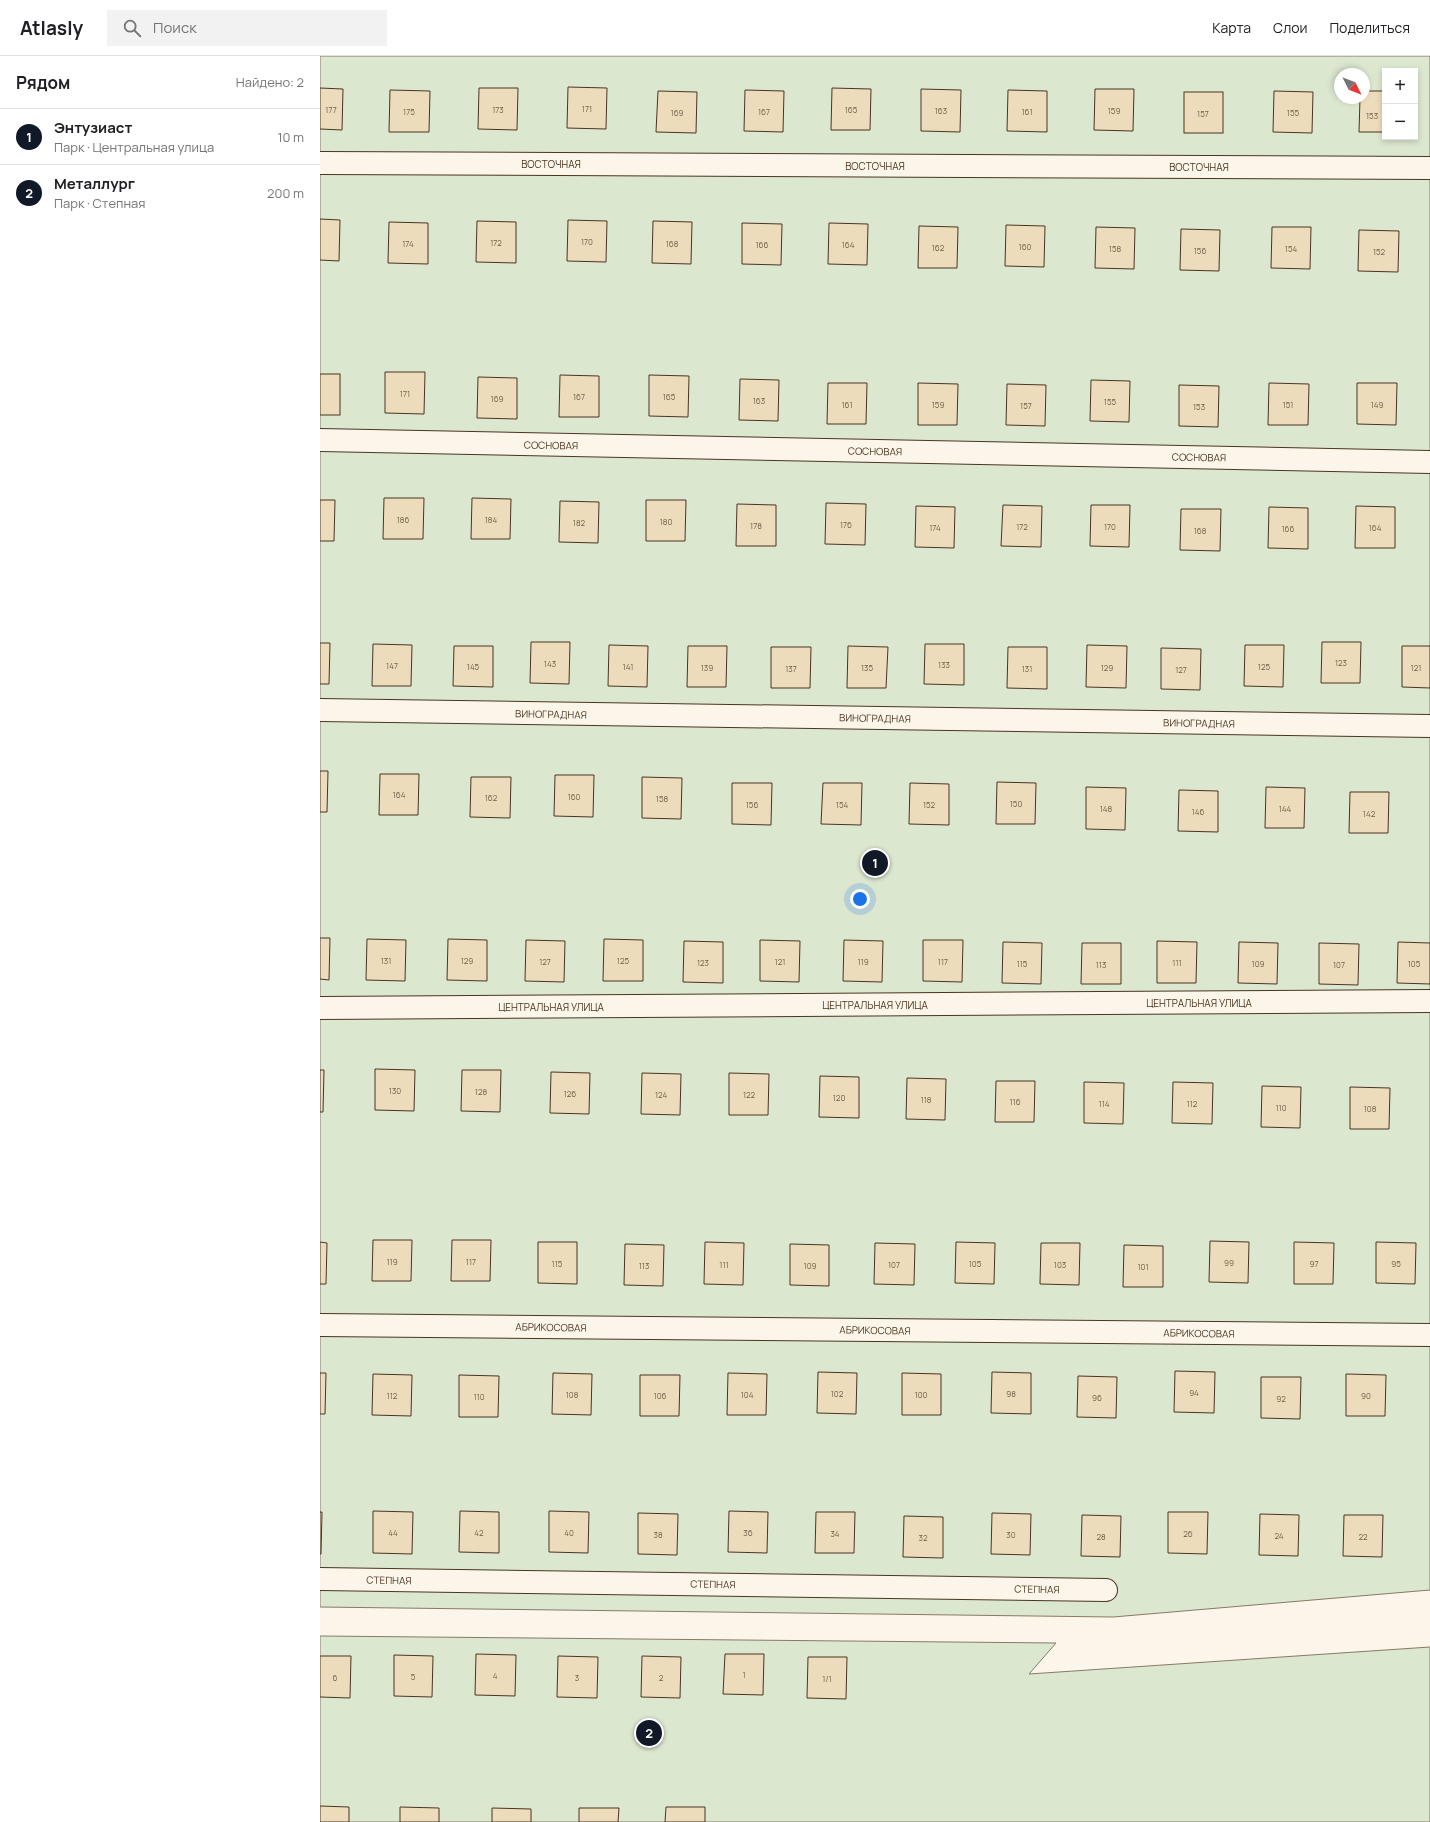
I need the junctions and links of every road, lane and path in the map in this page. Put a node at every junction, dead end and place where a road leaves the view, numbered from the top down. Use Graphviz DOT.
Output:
graph roads {
  1 [pos="320,163"];
  2 [pos="1430,168"];
  3 [pos="320,440"];
  4 [pos="1430,462"];
  5 [pos="320,710"];
  6 [pos="1430,726"];
  7 [pos="1430,1001"];
  8 [pos="320,1008"];
  9 [pos="320,1325"];
  10 [pos="1430,1335"];
  11 [pos="320,1579"];
  12 [pos="1106,1590"];
  1 -- 2 [label="street, ВОСТОЧНАЯ"];
  3 -- 4 [label="street, СОСНОВАЯ"];
  5 -- 6 [label="street, ВИНОГРАДНАЯ"];
  7 -- 8 [label="street, ЦЕНТРАЛЬНАЯ УЛИЦА"];
  9 -- 10 [label="street, АБРИКОСОВАЯ"];
  11 -- 12 [label="street, СТЕПНАЯ"];
}
